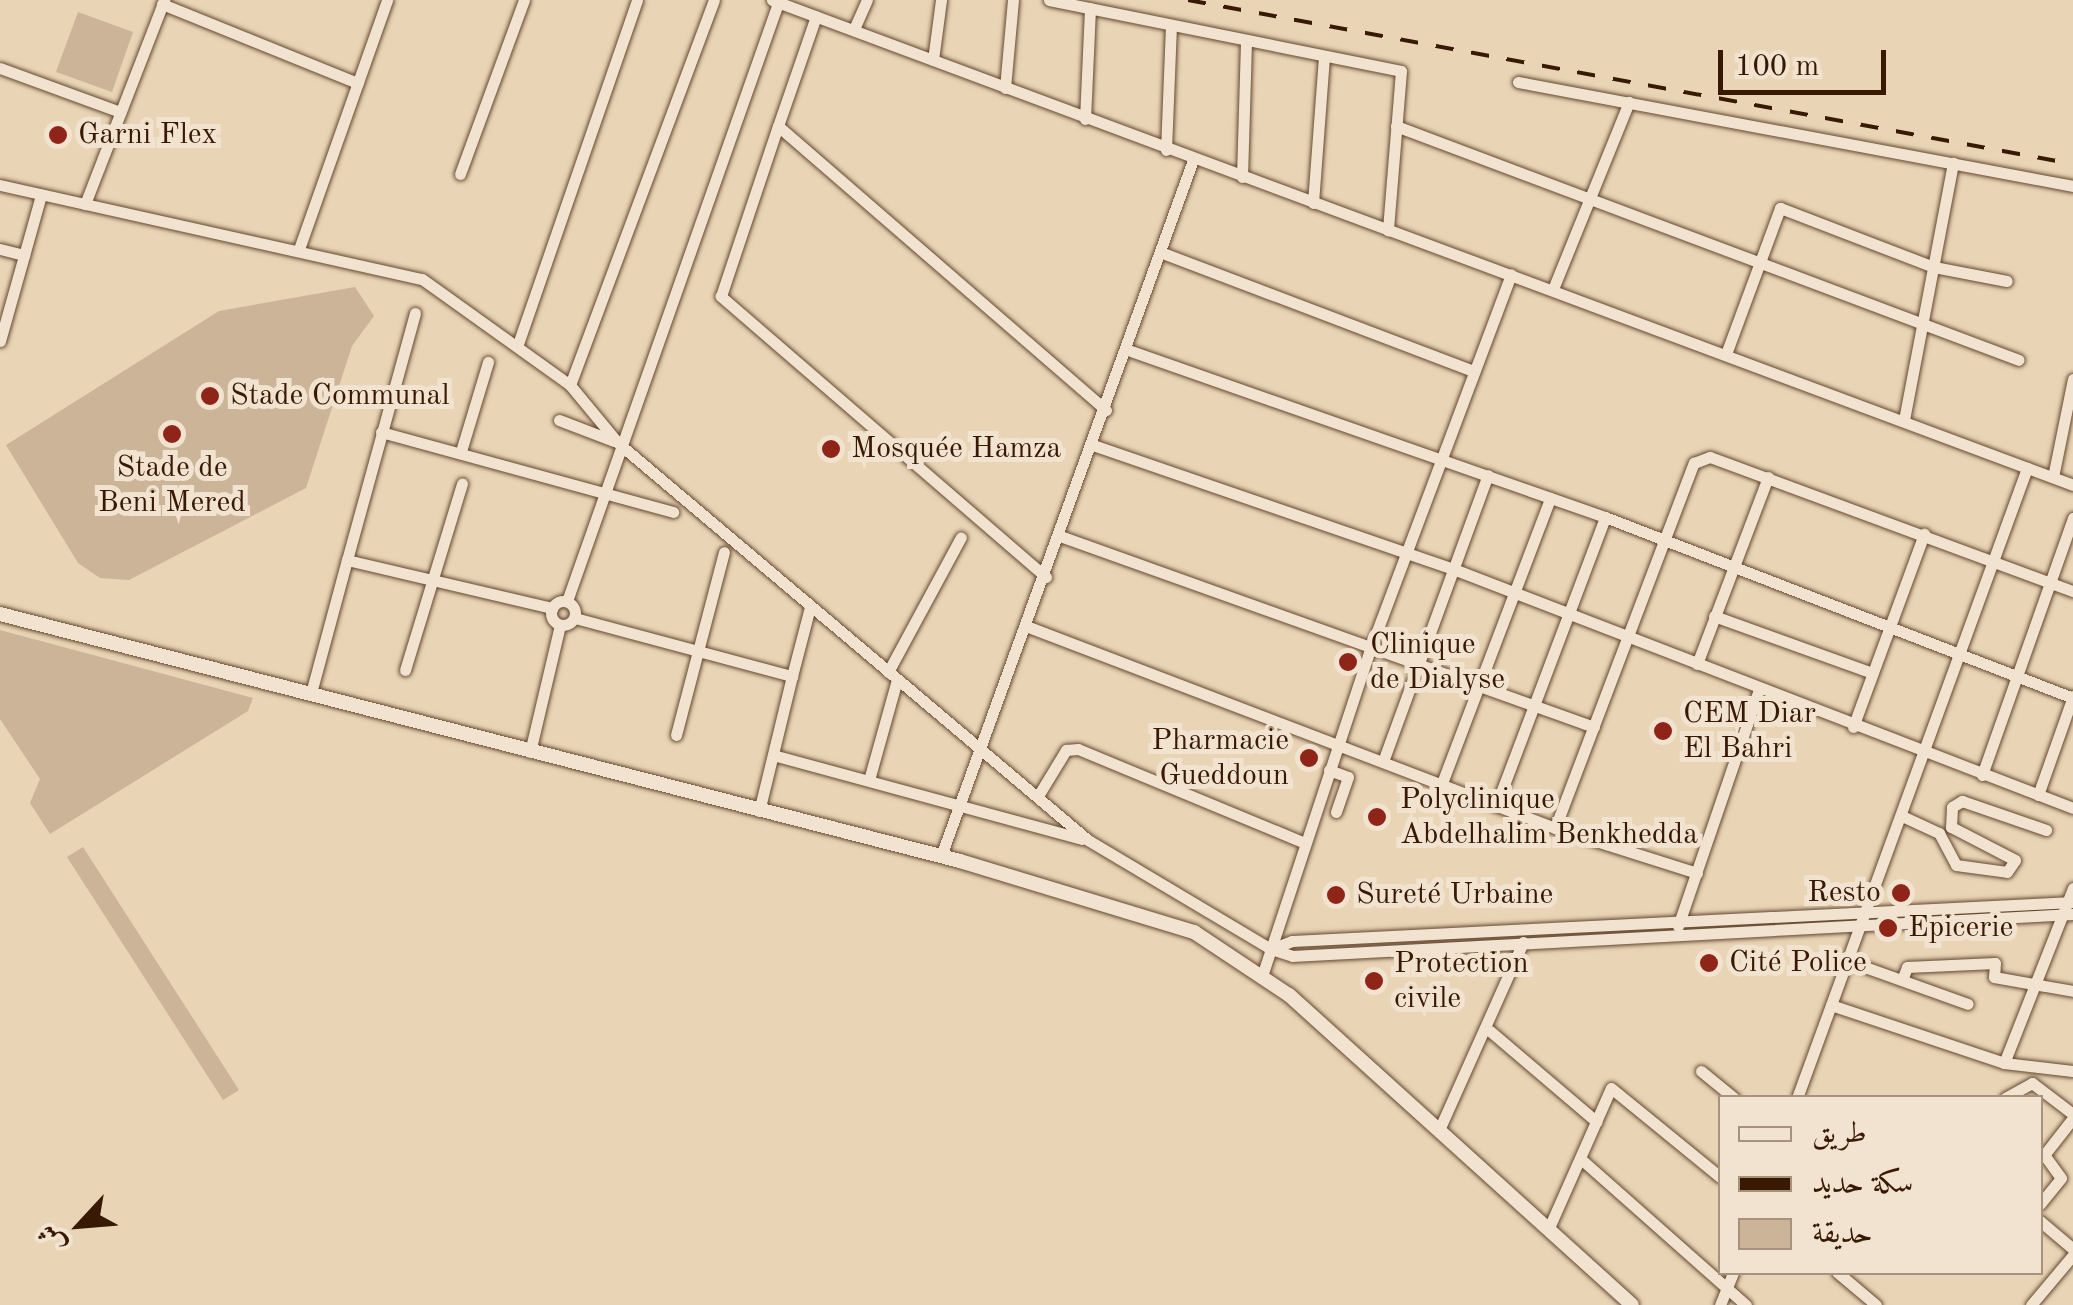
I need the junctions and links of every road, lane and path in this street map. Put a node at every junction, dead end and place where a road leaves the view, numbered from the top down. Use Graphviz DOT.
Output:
graph roads {
  1 [pos="387,0"];
  2 [pos="524,0"];
  3 [pos="637,0"];
  4 [pos="714,0"];
  5 [pos="866,0"];
  6 [pos="941,0"];
  7 [pos="1013,0"];
  8 [pos="1048,0"];
  9 [pos="775,1"];
  10 [pos="163,2"];
  11 [pos="1090,8"];
  12 [pos="816,16"];
  13 [pos="1171,25"];
  14 [pos="854,30"];
  15 [pos="1246,40"];
  16 [pos="1324,56"];
  17 [pos="933,60"];
  18 [pos="0,68"];
  19 [pos="358,82"];
  20 [pos="1518,82"];
  21 [pos="1005,88"];
  22 [pos="1628,102"];
  23 [pos="120,112"];
  24 [pos="1085,119"];
  25 [pos="778,126"];
  26 [pos="1396,126"];
  27 [pos="1166,150"];
  28 [pos="1194,160"];
  29 [pos="1953,163"];
  30 [pos="460,174"];
  31 [pos="1242,178"];
  32 [pos="0,185"];
  33 [pos="2073,186"];
  34 [pos="41,194"];
  35 [pos="1592,198"];
  36 [pos="1313,203"];
  37 [pos="86,204"];
  38 [pos="1388,230"];
  39 [pos="0,248"];
  40 [pos="300,249"];
  41 [pos="1160,252"];
  42 [pos="24,255"];
  43 [pos="1759,260"];
  44 [pos="1934,267"];
  45 [pos="1512,274"];
  46 [pos="2007,281"];
  47 [pos="1553,289"];
  48 [pos="6,299"];
  49 [pos="415,313"];
  50 [pos="1922,322"];
  51 [pos="0,341"];
  52 [pos="518,344"];
  53 [pos="1128,350"];
  54 [pos="1726,354"];
  55 [pos="2019,360"];
  56 [pos="488,362"];
  57 [pos="1471,370"];
  58 [pos="2073,380"];
  59 [pos="570,385"];
  60 [pos="1106,410"];
  61 [pos="559,420"];
  62 [pos="1904,420"];
  63 [pos="381,432"];
  64 [pos="618,443"];
  65 [pos="1093,446"];
  66 [pos="462,448"];
  67 [pos="1444,461"];
  68 [pos="2027,468"];
  69 [pos="1488,475"];
  70 [pos="2053,477"];
  71 [pos="1768,478"];
  72 [pos="462,484"];
  73 [pos="2073,486"];
  74 [pos="604,488"];
  75 [pos="1550,498"];
  76 [pos="673,512"];
  77 [pos="1605,517"];
  78 [pos="2073,518"];
  79 [pos="1924,534"];
  80 [pos="1060,536"];
  81 [pos="961,537"];
  82 [pos="1662,539"];
  83 [pos="724,552"];
  84 [pos="1409,554"];
  85 [pos="347,560"];
  86 [pos="1994,562"];
  87 [pos="1732,567"];
  88 [pos="1456,570"];
  89 [pos="1046,577"];
  90 [pos="434,579"];
  91 [pos="2050,582"];
  92 [pos="1511,591"];
  93 [pos="2073,591"];
  94 [pos="567,601"];
  95 [pos="810,607"];
  96 [pos="552,608"];
  97 [pos="1568,613"];
  98 [pos="0,614"];
  99 [pos="1714,616"];
  100 [pos="574,618"];
  101 [pos="560,625"];
  102 [pos="1026,626"];
  103 [pos="1892,628"];
  104 [pos="1627,635"];
  105 [pos="1370,647"];
  106 [pos="699,651"];
  107 [pos="1963,656"];
  108 [pos="1417,662"];
  109 [pos="1697,664"];
  110 [pos="405,670"];
  111 [pos="1872,672"];
  112 [pos="792,676"];
  113 [pos="893,676"];
  114 [pos="2018,676"];
  115 [pos="1478,683"];
  116 [pos="1760,689"];
  117 [pos="312,693"];
  118 [pos="2073,697"];
  119 [pos="1531,703"];
  120 [pos="1594,726"];
  121 [pos="1854,727"];
  122 [pos="676,735"];
  123 [pos="1338,741"];
  124 [pos="978,746"];
  125 [pos="530,752"];
  126 [pos="1926,754"];
  127 [pos="773,755"];
  128 [pos="1384,756"];
  129 [pos="1329,770"];
  130 [pos="1982,774"];
  131 [pos="868,780"];
  132 [pos="1442,782"];
  133 [pos="2038,795"];
  134 [pos="1038,796"];
  135 [pos="959,804"];
  136 [pos="1496,806"];
  137 [pos="2073,808"];
  138 [pos="760,811"];
  139 [pos="1336,812"];
  140 [pos="1902,816"];
  141 [pos="1556,828"];
  142 [pos="1945,830"];
  143 [pos="2046,830"];
  144 [pos="1088,840"];
  145 [pos="1303,842"];
  146 [pos="941,856"];
  147 [pos="1697,872"];
  148 [pos="2073,888"];
  149 [pos="2069,908"];
  150 [pos="1863,919"];
  151 [pos="1680,922"];
  152 [pos="1673,934"];
  153 [pos="1523,942"];
  154 [pos="1270,949"];
  155 [pos="1848,960"];
  156 [pos="1264,974"];
  157 [pos="1902,980"];
  158 [pos="2034,987"];
  159 [pos="2073,991"];
  160 [pos="1831,1004"];
  161 [pos="1968,1004"];
  162 [pos="1490,1031"];
  163 [pos="2004,1063"];
  164 [pos="1701,1071"];
  165 [pos="2073,1071"];
  166 [pos="1730,1095"];
  167 [pos="1798,1095"];
  168 [pos="2010,1095"];
  169 [pos="2073,1116"];
  170 [pos="1597,1122"];
  171 [pos="1439,1130"];
  172 [pos="1582,1160"];
  173 [pos="1718,1175"];
  174 [pos="2043,1200"];
  175 [pos="2043,1224"];
  176 [pos="1548,1230"];
  177 [pos="2073,1252"];
  178 [pos="1731,1275"];
  179 [pos="1841,1275"];
  180 [pos="1726,1289"];
  181 [pos="1632,1305"];
  182 [pos="1720,1305"];
  183 [pos="1746,1305"];
  184 [pos="1876,1305"];
  185 [pos="2032,1305"];
  1 -- 19 [label="street"];
  2 -- 30 [label="street"];
  3 -- 52 [label="street"];
  4 -- 59 [label="street"];
  5 -- 14 [label="street"];
  6 -- 17 [label="street"];
  7 -- 21 [label="street"];
  8 -- 11 [label="street"];
  9 -- 12 [label="street"];
  9 -- 64 [label="street"];
  10 -- 19 [label="street"];
  10 -- 23 [label="street"];
  11 -- 13 [label="street"];
  11 -- 24 [label="street"];
  12 -- 14 [label="street"];
  12 -- 25 [label="street"];
  13 -- 15 [label="street"];
  13 -- 27 [label="street"];
  14 -- 17 [label="street"];
  15 -- 16 [label="street"];
  15 -- 31 [label="street"];
  16 -- 26 [label="street"];
  16 -- 36 [label="street"];
  17 -- 21 [label="street"];
  18 -- 23 [label="street"];
  19 -- 40 [label="street"];
  20 -- 22 [label="street"];
  21 -- 24 [label="street"];
  22 -- 29 [label="street"];
  22 -- 35 [label="street"];
  23 -- 37 [label="street"];
  24 -- 27 [label="street"];
  25 -- 60 [label="street"];
  25 -- 89 [label="street"];
  26 -- 35 [label="street"];
  26 -- 38 [label="street"];
  27 -- 28 [label="street"];
  28 -- 31 [label="street"];
  28 -- 41 [label="street"];
  29 -- 33 [label="street"];
  29 -- 44 [label="street"];
  31 -- 36 [label="street"];
  32 -- 34 [label="street"];
  34 -- 37 [label="street"];
  34 -- 42 [label="street"];
  35 -- 43 [label="street"];
  35 -- 47 [label="street"];
  36 -- 38 [label="street"];
  37 -- 40 [label="street"];
  38 -- 45 [label="street"];
  39 -- 42 [label="street"];
  40 -- 52 [label="street"];
  41 -- 53 [label="street"];
  41 -- 57 [label="street"];
  42 -- 48 [label="street"];
  43 -- 44 [label="street"];
  43 -- 50 [label="street"];
  43 -- 54 [label="street"];
  44 -- 46 [label="street"];
  44 -- 50 [label="street"];
  45 -- 47 [label="street"];
  45 -- 57 [label="street"];
  47 -- 54 [label="street"];
  48 -- 51 [label="street"];
  49 -- 63 [label="street"];
  50 -- 55 [label="street"];
  50 -- 62 [label="street"];
  52 -- 59 [label="street"];
  53 -- 60 [label="street"];
  53 -- 67 [label="street"];
  54 -- 62 [label="street"];
  56 -- 66 [label="street"];
  57 -- 67 [label="street"];
  58 -- 70 [label="street"];
  59 -- 64 [label="street"];
  60 -- 65 [label="street"];
  61 -- 64 [label="street"];
  62 -- 68 [label="street"];
  63 -- 66 [label="street"];
  63 -- 85 [label="street"];
  64 -- 74 [label="street"];
  64 -- 95 [label="street"];
  65 -- 80 [label="street"];
  65 -- 84 [label="street"];
  66 -- 74 [label="street"];
  67 -- 69 [label="street"];
  67 -- 84 [label="street"];
  68 -- 70 [label="street"];
  68 -- 86 [label="street"];
  69 -- 75 [label="street"];
  69 -- 88 [label="street"];
  70 -- 73 [label="street"];
  71 -- 79 [label="street"];
  71 -- 82 [label="street"];
  71 -- 87 [label="street"];
  72 -- 90 [label="street"];
  74 -- 76 [label="street"];
  74 -- 94 [label="street"];
  75 -- 77 [label="street"];
  75 -- 92 [label="street"];
  77 -- 82 [label="street"];
  77 -- 97 [label="street"];
  78 -- 91 [label="street"];
  79 -- 86 [label="street"];
  79 -- 103 [label="street"];
  80 -- 89 [label="street"];
  80 -- 105 [label="street"];
  81 -- 113 [label="street"];
  82 -- 87 [label="street"];
  82 -- 104 [label="street"];
  83 -- 106 [label="street"];
  84 -- 88 [label="street"];
  84 -- 105 [label="street"];
  85 -- 90 [label="street"];
  85 -- 117 [label="street"];
  86 -- 91 [label="street"];
  86 -- 107 [label="street"];
  87 -- 99 [label="street"];
  87 -- 103 [label="street"];
  88 -- 92 [label="street"];
  88 -- 108 [label="street"];
  89 -- 102 [label="street"];
  90 -- 96 [label="street"];
  90 -- 110 [label="street"];
  91 -- 93 [label="street"];
  91 -- 114 [label="street"];
  92 -- 97 [label="street"];
  92 -- 115 [label="street"];
  94 -- 96 [label="street"];
  94 -- 100 [label="street"];
  95 -- 112 [label="street"];
  95 -- 113 [label="street"];
  96 -- 101 [label="street"];
  97 -- 104 [label="street"];
  97 -- 119 [label="street"];
  98 -- 117 [label="street"];
  99 -- 109 [label="street"];
  99 -- 111 [label="street"];
  100 -- 101 [label="street"];
  100 -- 106 [label="street"];
  101 -- 125 [label="street"];
  102 -- 123 [label="street"];
  102 -- 124 [label="street"];
  103 -- 107 [label="street"];
  103 -- 111 [label="street"];
  104 -- 109 [label="street"];
  104 -- 120 [label="street"];
  105 -- 108 [label="street"];
  105 -- 123 [label="street"];
  106 -- 112 [label="street"];
  106 -- 122 [label="street"];
  107 -- 114 [label="street"];
  107 -- 126 [label="street"];
  108 -- 115 [label="street"];
  108 -- 128 [label="street"];
  109 -- 116 [label="street"];
  111 -- 121 [label="street"];
  112 -- 127 [label="street"];
  113 -- 124 [label="street"];
  113 -- 131 [label="street"];
  114 -- 118 [label="street"];
  114 -- 130 [label="street"];
  115 -- 119 [label="street"];
  115 -- 132 [label="street"];
  116 -- 121 [label="street"];
  116 -- 147 [label="street"];
  117 -- 125 [label="street"];
  118 -- 133 [label="street"];
  119 -- 120 [label="street"];
  119 -- 136 [label="street"];
  120 -- 141 [label="street"];
  121 -- 126 [label="street"];
  123 -- 128 [label="street"];
  123 -- 129 [label="street"];
  124 -- 134 [label="street"];
  124 -- 135 [label="street"];
  125 -- 138 [label="street"];
  126 -- 130 [label="street"];
  126 -- 140 [label="street"];
  127 -- 131 [label="street"];
  127 -- 138 [label="street"];
  128 -- 132 [label="street"];
  129 -- 139 [label="street"];
  129 -- 145 [label="street"];
  130 -- 133 [label="street"];
  131 -- 135 [label="street"];
  132 -- 136 [label="street"];
  133 -- 137 [label="street"];
  134 -- 144 [label="street"];
  134 -- 145 [label="street"];
  135 -- 144 [label="street"];
  135 -- 146 [label="street"];
  136 -- 141 [label="street"];
  138 -- 146 [label="street"];
  140 -- 142 [label="street"];
  140 -- 150 [label="street"];
  141 -- 147 [label="street"];
  142 -- 142 [label="street"];
  142 -- 143 [label="street"];
  144 -- 154 [label="street"];
  145 -- 154 [label="street"];
  146 -- 156 [label="street"];
  147 -- 151 [label="street"];
  148 -- 149 [label="street"];
  149 -- 150 [label="street"];
  149 -- 158 [label="street"];
  150 -- 151 [label="street"];
  150 -- 152 [label="street"];
  150 -- 155 [label="street"];
  151 -- 152 [label="street"];
  151 -- 154 [label="street"];
  152 -- 153 [label="street"];
  153 -- 154 [label="street"];
  153 -- 162 [label="street"];
  154 -- 156 [label="street"];
  155 -- 157 [label="street"];
  155 -- 160 [label="street"];
  156 -- 171 [label="street"];
  157 -- 158 [label="street"];
  157 -- 161 [label="street"];
  158 -- 159 [label="street"];
  158 -- 163 [label="street"];
  160 -- 163 [label="street"];
  160 -- 167 [label="street"];
  162 -- 170 [label="street"];
  162 -- 171 [label="street"];
  163 -- 165 [label="street"];
  164 -- 166 [label="street"];
  168 -- 169 [label="street"];
  169 -- 174 [label="street"];
  170 -- 172 [label="street"];
  170 -- 173 [label="street"];
  171 -- 176 [label="street"];
  172 -- 176 [label="street"];
  172 -- 180 [label="street"];
  175 -- 177 [label="street"];
  176 -- 181 [label="street"];
  177 -- 185 [label="street"];
  178 -- 180 [label="street"];
  179 -- 184 [label="street"];
  180 -- 182 [label="street"];
  180 -- 183 [label="street"];
}
